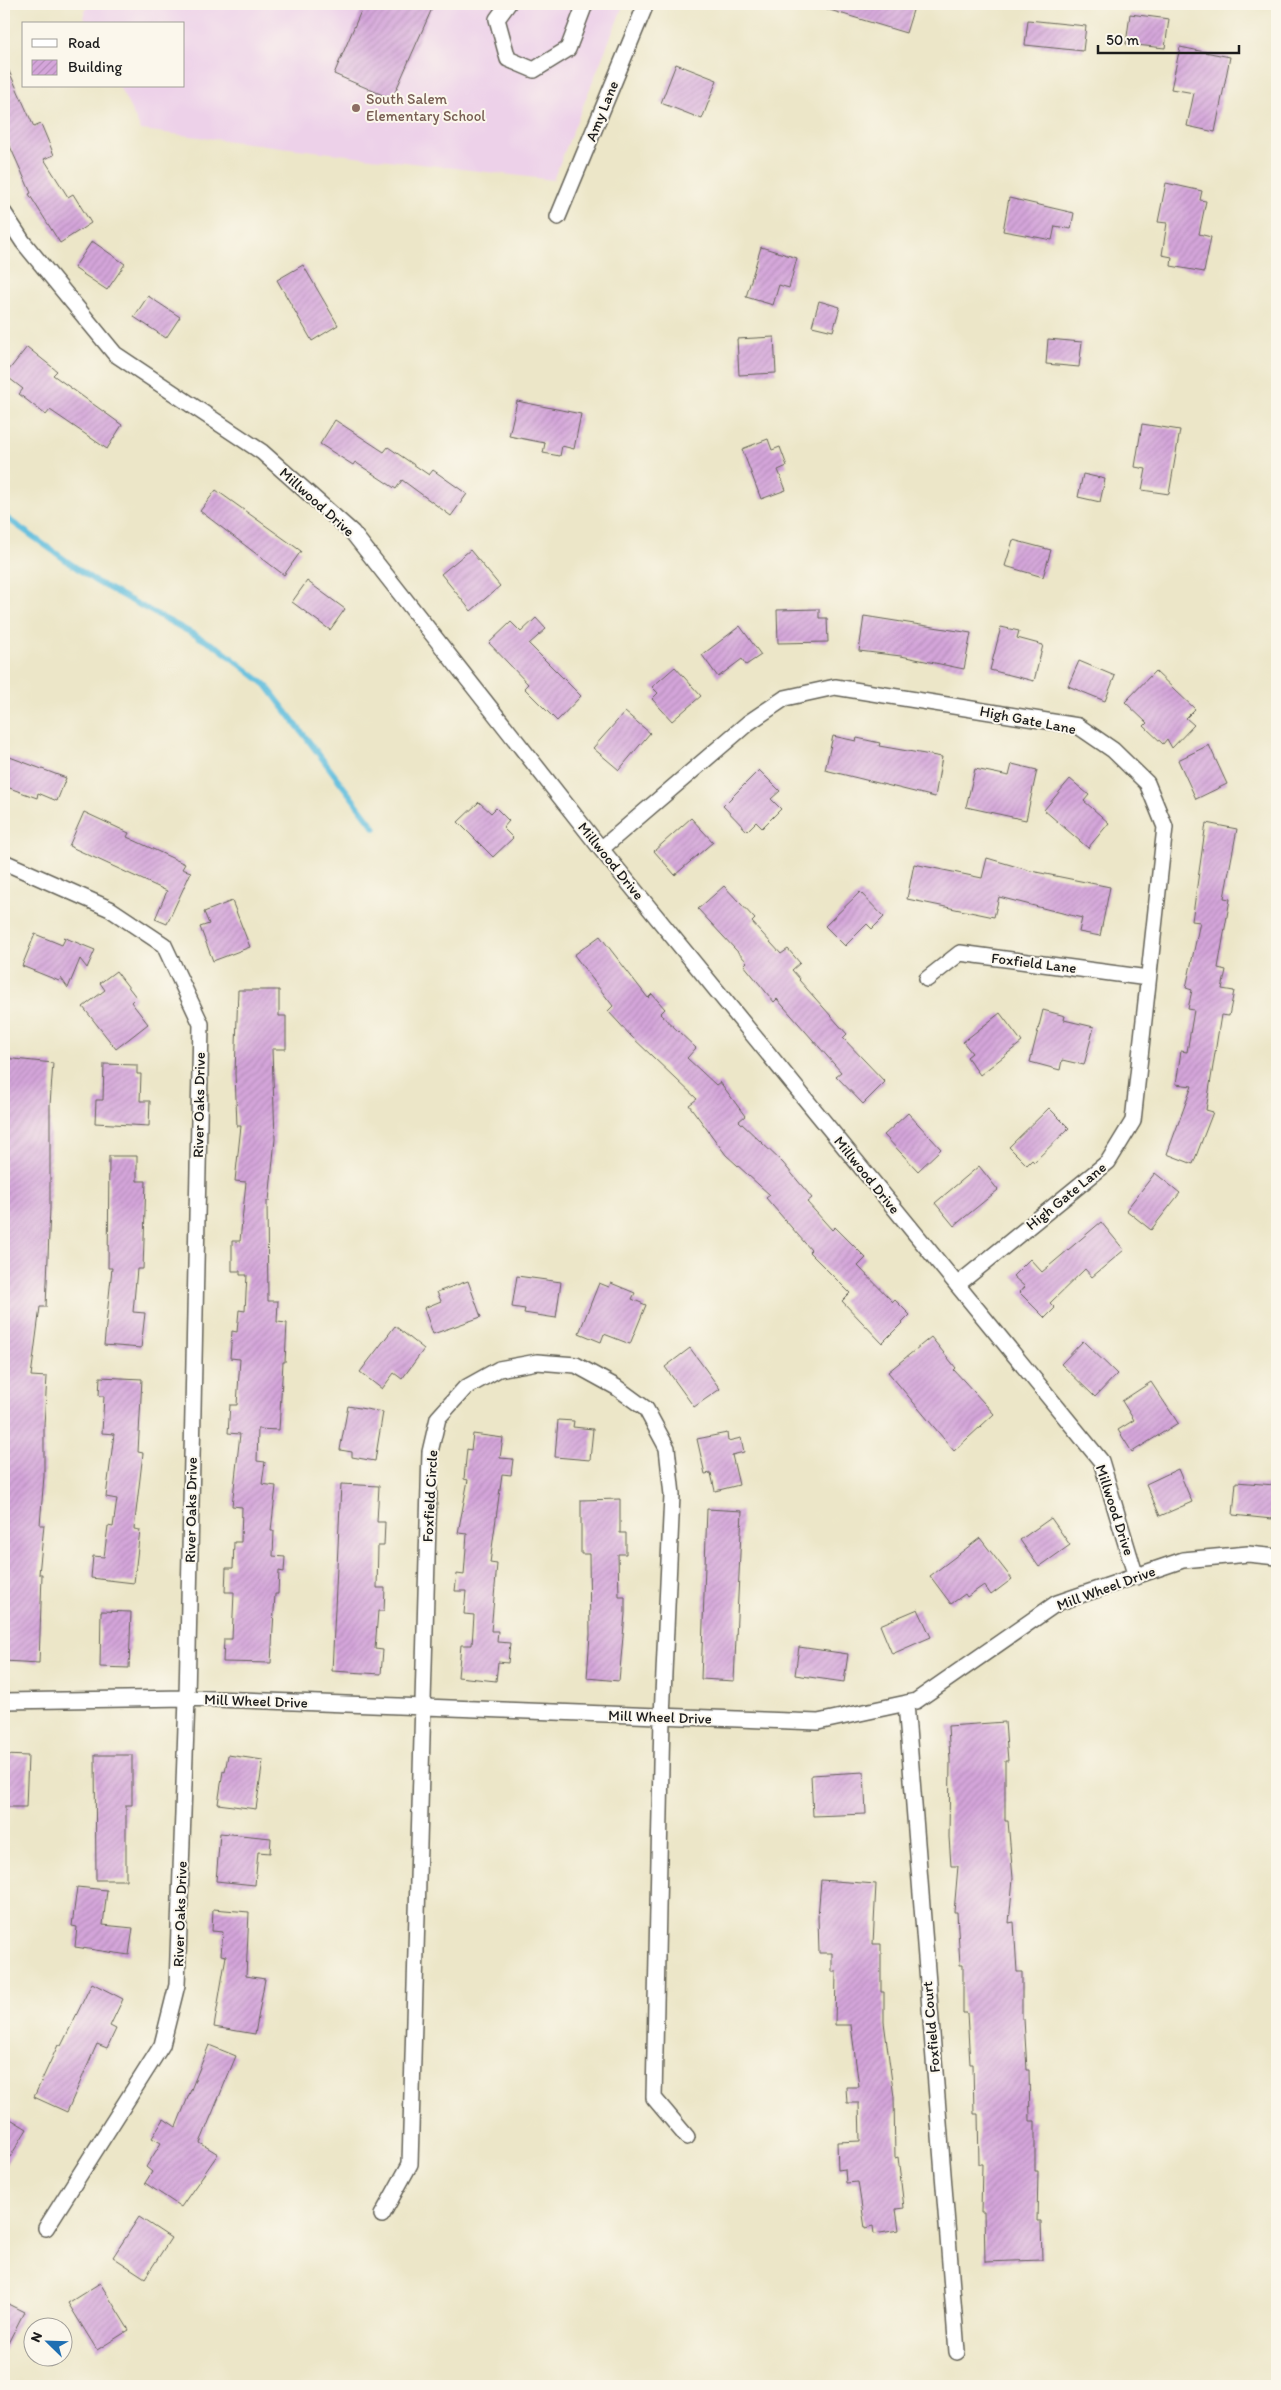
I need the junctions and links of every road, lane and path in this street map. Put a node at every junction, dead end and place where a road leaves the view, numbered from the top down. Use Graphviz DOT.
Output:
graph roads {
  1 [pos="508,4"];
  2 [pos="585,4"];
  3 [pos="646,4"];
  4 [pos="4,213"];
  5 [pos="558,217"];
  6 [pos="601,849"];
  7 [pos="4,862"];
  8 [pos="1148,978"];
  9 [pos="927,979"];
  10 [pos="956,1284"];
  11 [pos="1277,1557"];
  12 [pos="1136,1577"];
  13 [pos="187,1698"];
  14 [pos="4,1702"];
  15 [pos="906,1703"];
  16 [pos="423,1708"];
  17 [pos="662,1717"];
  18 [pos="687,2137"];
  19 [pos="382,2214"];
  20 [pos="46,2228"];
  21 [pos="957,2352"];
  1 -- 2 [label="street"];
  3 -- 5 [label="street, Amy Lane"];
  4 -- 6 [label="street, Millwood Drive"];
  6 -- 8 [label="street, High Gate Lane"];
  6 -- 10 [label="street, Millwood Drive"];
  7 -- 13 [label="street, River Oaks Drive"];
  8 -- 9 [label="street, Foxfield Lane"];
  8 -- 10 [label="street, High Gate Lane"];
  10 -- 12 [label="street, Millwood Drive"];
  11 -- 12 [label="street, Mill Wheel Drive"];
  12 -- 15 [label="street, Mill Wheel Drive"];
  13 -- 14 [label="street, Mill Wheel Drive"];
  13 -- 16 [label="street, Mill Wheel Drive"];
  13 -- 20 [label="street, River Oaks Drive"];
  15 -- 17 [label="street, Mill Wheel Drive"];
  15 -- 21 [label="street, Foxfield Court"];
  16 -- 17 [label="street, Mill Wheel Drive"];
  16 -- 17 [label="street, Foxfield Circle"];
  16 -- 19 [label="street, Foxfield Circle"];
  17 -- 18 [label="street, Foxfield Circle"];
}
